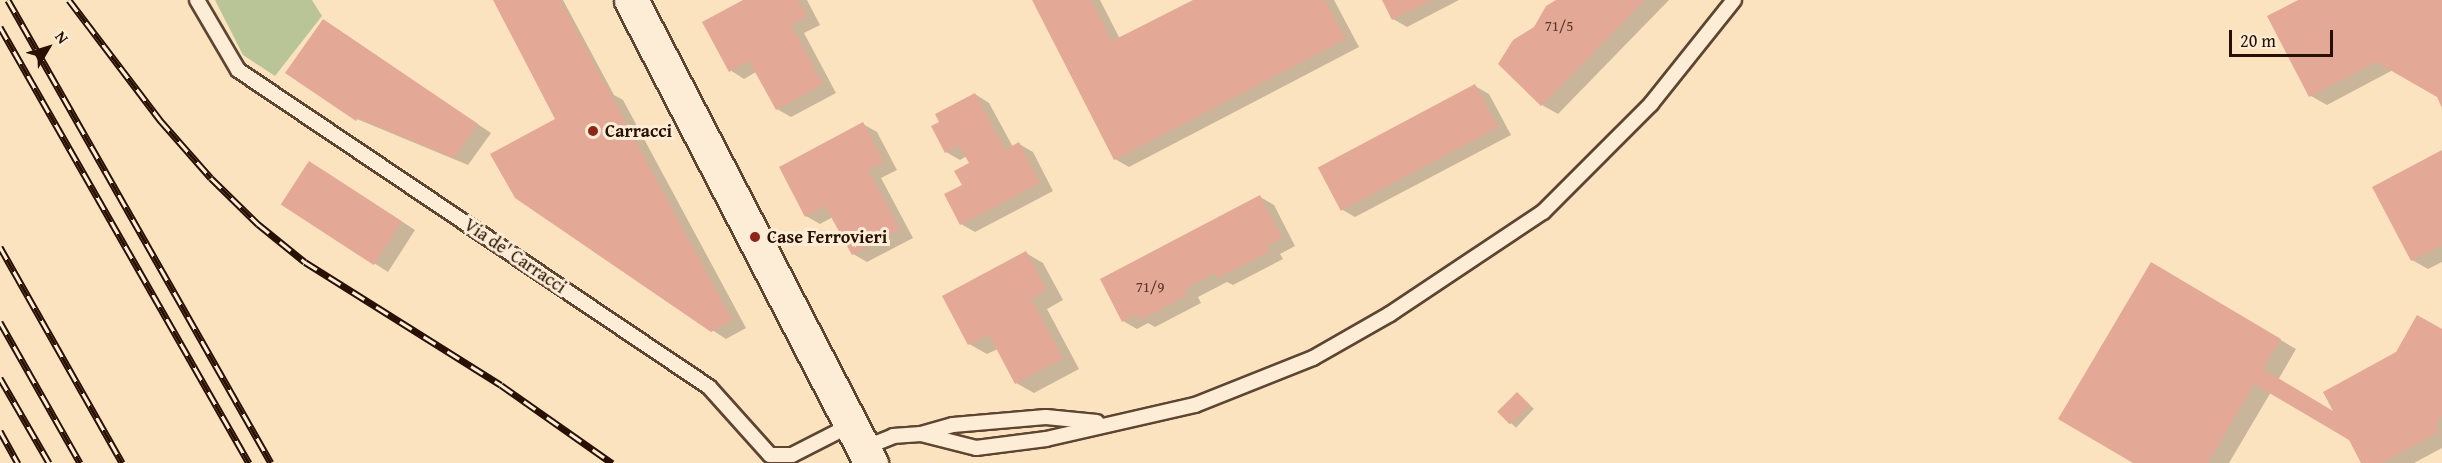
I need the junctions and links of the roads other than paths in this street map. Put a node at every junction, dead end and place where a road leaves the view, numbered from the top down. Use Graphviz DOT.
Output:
graph roads {
  1 [pos="197,0"];
  2 [pos="631,0"];
  3 [pos="1734,0"];
  4 [pos="1108,423"];
  5 [pos="921,434"];
  6 [pos="862,445"];
  1 -- 6 [label="lane, Via de' Carracci"];
  2 -- 6 [label="street"];
  3 -- 4 [label="lane"];
  4 -- 5 [label="lane"];
  4 -- 5 [label="lane"];
  5 -- 6 [label="lane, Via de' Carracci"];
}
